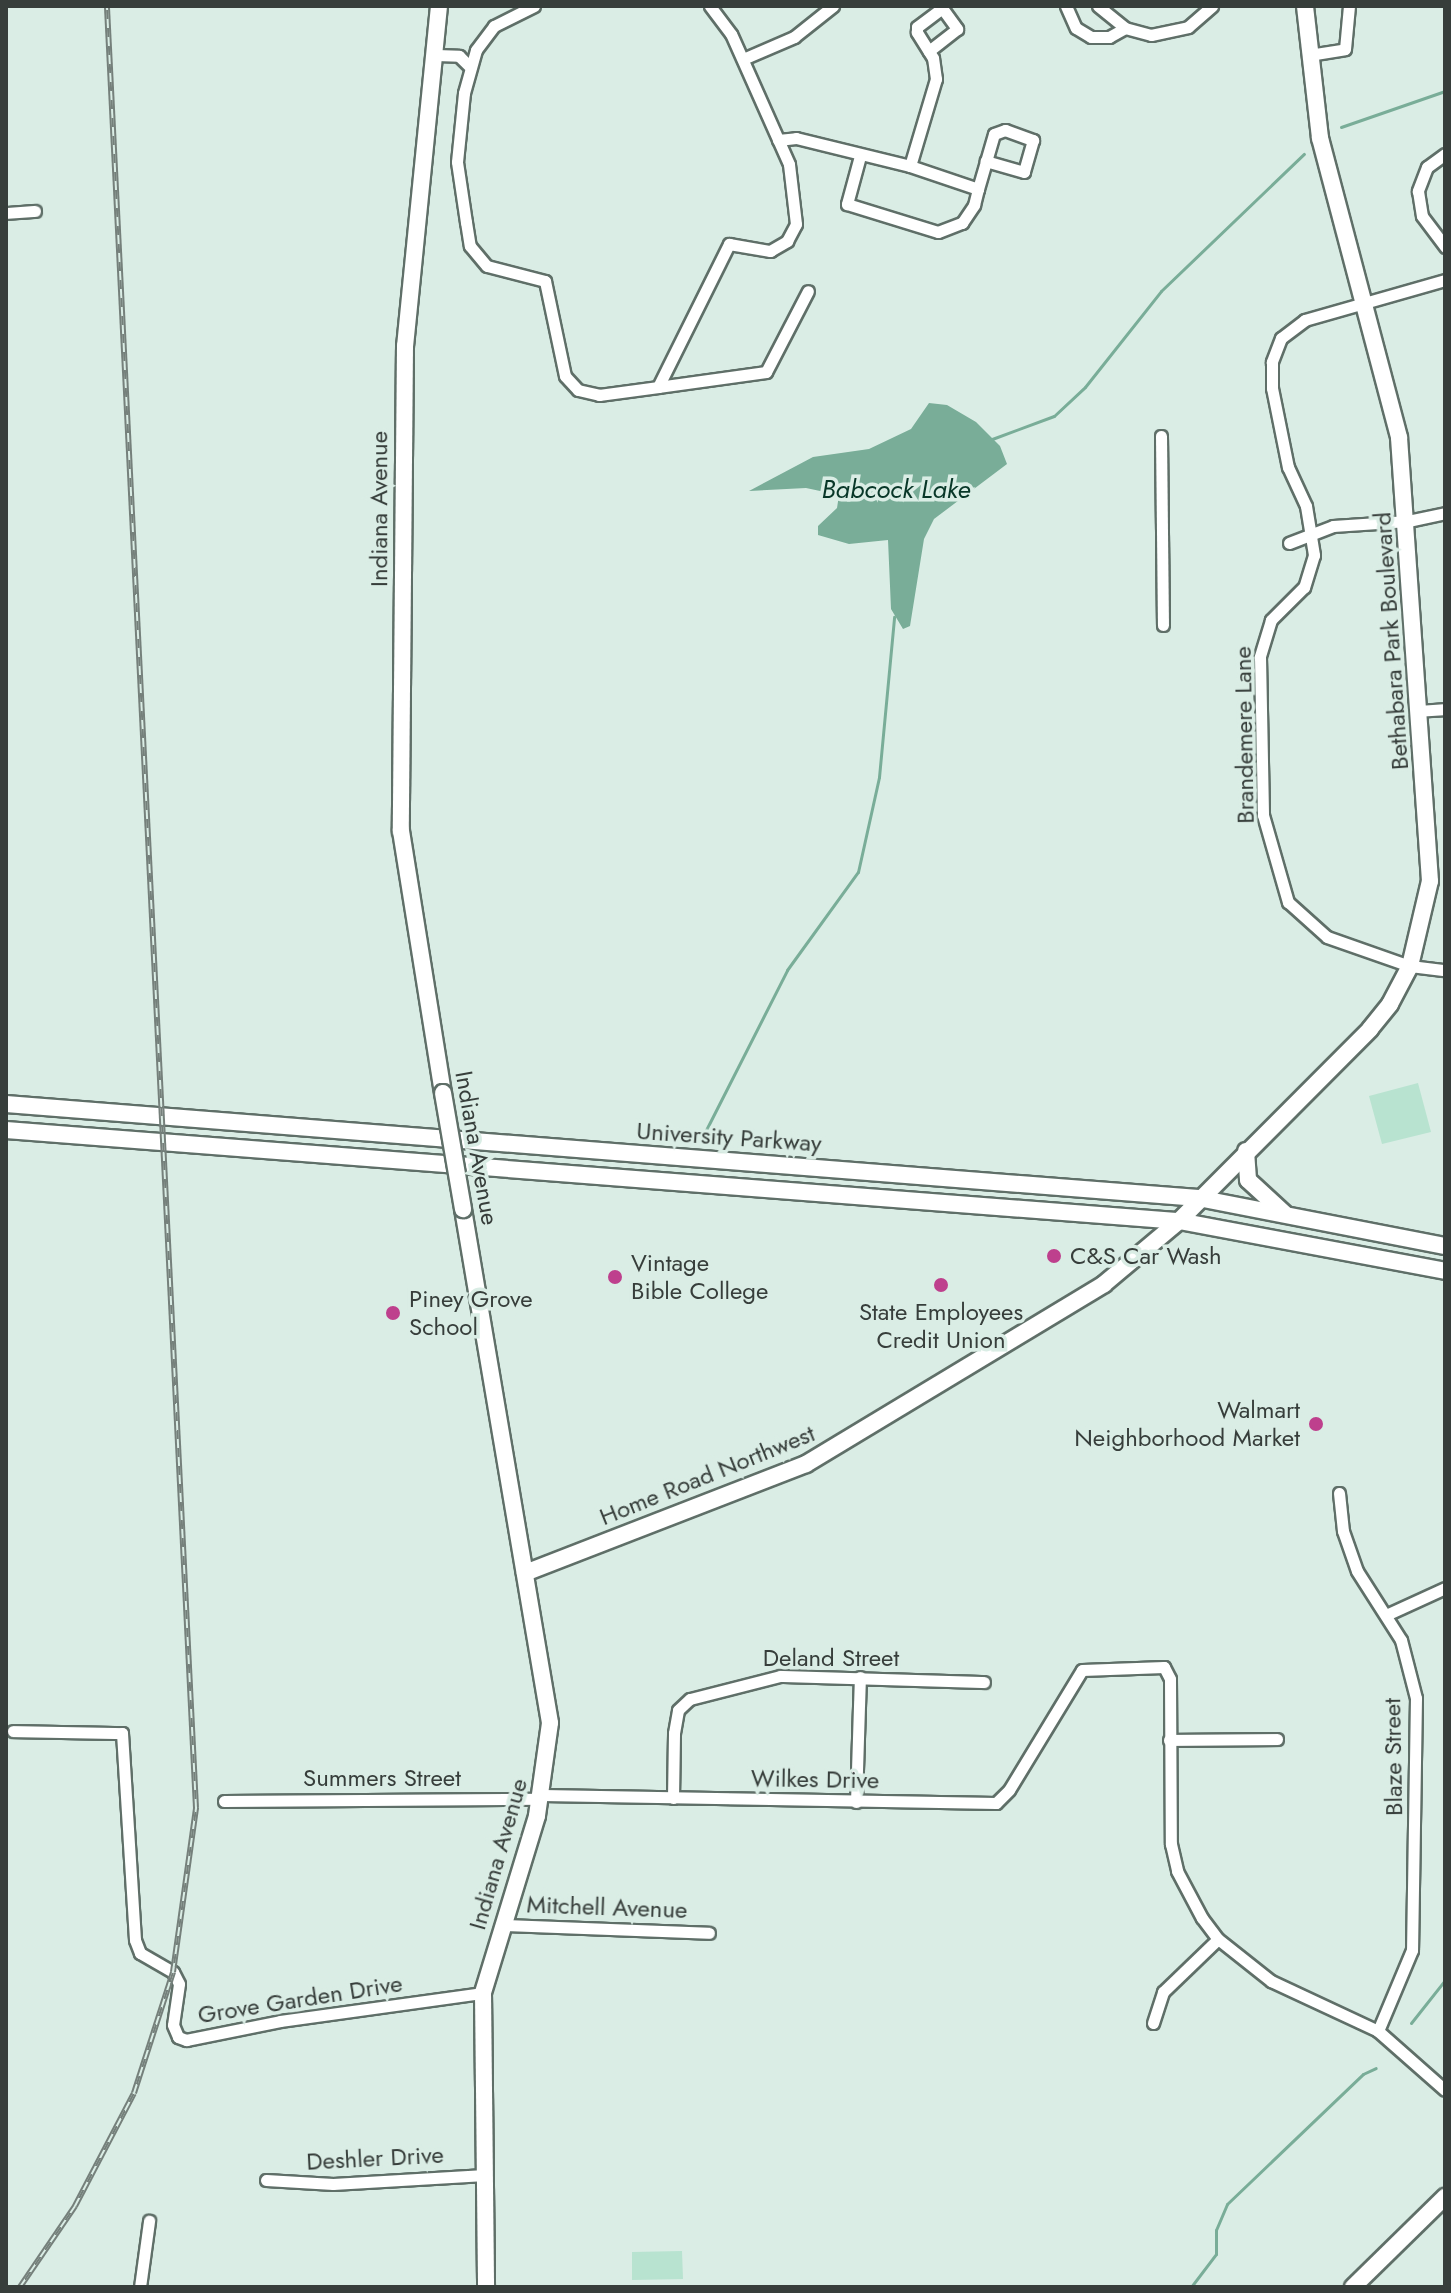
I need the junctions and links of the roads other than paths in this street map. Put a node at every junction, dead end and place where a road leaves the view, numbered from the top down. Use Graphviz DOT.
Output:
graph roads {
  1 [pos="439,6"];
  2 [pos="534,6"];
  3 [pos="710,6"];
  4 [pos="833,6"];
  5 [pos="1066,6"];
  6 [pos="1098,6"];
  7 [pos="1212,6"];
  8 [pos="1305,6"];
  9 [pos="1349,6"];
  10 [pos="1125,28"];
  11 [pos="929,51"];
  12 [pos="1309,55"];
  13 [pos="443,57"];
  14 [pos="743,59"];
  15 [pos="469,65"];
  16 [pos="778,140"];
  17 [pos="1445,154"];
  18 [pos="860,156"];
  19 [pos="986,161"];
  20 [pos="910,166"];
  21 [pos="978,189"];
  22 [pos="35,211"];
  23 [pos="6,213"];
  24 [pos="1445,247"];
  25 [pos="1445,280"];
  26 [pos="808,291"];
  27 [pos="1362,303"];
  28 [pos="658,387"];
  29 [pos="1161,436"];
  30 [pos="1445,513"];
  31 [pos="1408,521"];
  32 [pos="1311,534"];
  33 [pos="1289,543"];
  34 [pos="1163,625"];
  35 [pos="1445,709"];
  36 [pos="1417,711"];
  37 [pos="1410,966"];
  38 [pos="1445,970"];
  39 [pos="6,1104"];
  40 [pos="6,1130"];
  41 [pos="1246,1151"];
  42 [pos="1198,1198"];
  43 [pos="1285,1214"];
  44 [pos="1179,1221"];
  45 [pos="1445,1246"];
  46 [pos="1445,1271"];
  47 [pos="1339,1493"];
  48 [pos="525,1573"];
  49 [pos="1445,1588"];
  50 [pos="1386,1615"];
  51 [pos="860,1677"];
  52 [pos="984,1682"];
  53 [pos="13,1731"];
  54 [pos="1277,1739"];
  55 [pos="1169,1740"];
  56 [pos="542,1797"];
  57 [pos="673,1798"];
  58 [pos="224,1801"];
  59 [pos="856,1802"];
  60 [pos="504,1925"];
  61 [pos="709,1933"];
  62 [pos="1218,1939"];
  63 [pos="483,1993"];
  64 [pos="1153,2023"];
  65 [pos="1378,2031"];
  66 [pos="1445,2090"];
  67 [pos="485,2175"];
  68 [pos="266,2180"];
  69 [pos="1445,2197"];
  70 [pos="149,2221"];
  71 [pos="1359,2285"];
  72 [pos="140,2287"];
  73 [pos="486,2287"];
  1 -- 13 [label="main road, Indiana Avenue"];
  2 -- 15 [label="street"];
  3 -- 14 [label="street"];
  4 -- 14 [label="street"];
  5 -- 10 [label="street"];
  6 -- 10 [label="street"];
  7 -- 10 [label="street"];
  8 -- 12 [label="main road, Bethabara Park Boulevard"];
  9 -- 12 [label="street"];
  11 -- 20 [label="street"];
  12 -- 27 [label="main road, Bethabara Park Boulevard"];
  13 -- 15 [label="street"];
  13 -- 48 [label="main road, Indiana Avenue, bridge"];
  14 -- 16 [label="street"];
  15 -- 28 [label="street"];
  16 -- 18 [label="street"];
  16 -- 28 [label="street"];
  17 -- 24 [label="street"];
  18 -- 20 [label="street"];
  18 -- 21 [label="street"];
  19 -- 19 [label="street"];
  19 -- 21 [label="street"];
  20 -- 21 [label="street"];
  22 -- 23 [label="street"];
  25 -- 27 [label="street, Brandemere Lane"];
  26 -- 28 [label="street"];
  27 -- 31 [label="main road, Bethabara Park Boulevard"];
  27 -- 32 [label="street, Brandemere Lane"];
  29 -- 34 [label="street"];
  30 -- 31 [label="street"];
  31 -- 32 [label="street"];
  31 -- 36 [label="main road, Bethabara Park Boulevard"];
  32 -- 33 [label="street"];
  32 -- 37 [label="street, Brandemere Lane"];
  35 -- 36 [label="street"];
  36 -- 37 [label="main road, Bethabara Park Boulevard"];
  37 -- 38 [label="street, Brandemere Lane"];
  37 -- 41 [label="main road, Bethabara Park Boulevard"];
  39 -- 42 [label="main road, University Parkway"];
  40 -- 44 [label="main road, University Parkway"];
  41 -- 42 [label="main road, Bethabara Park Boulevard"];
  41 -- 43 [label="main road"];
  42 -- 43 [label="main road, University Parkway"];
  42 -- 44 [label="main road, Home Road Northwest"];
  43 -- 45 [label="main road, University Parkway"];
  44 -- 46 [label="main road, University Parkway"];
  44 -- 48 [label="main road, Home Road Northwest"];
  47 -- 50 [label="street, Blaze Street"];
  48 -- 56 [label="main road, Indiana Avenue"];
  49 -- 50 [label="street"];
  50 -- 65 [label="street, Blaze Street"];
  51 -- 52 [label="street, Deland Street"];
  51 -- 57 [label="street, Deland Street"];
  51 -- 59 [label="street"];
  53 -- 63 [label="street, Grove Garden Drive"];
  54 -- 55 [label="street"];
  55 -- 59 [label="street, Wilkes Drive"];
  55 -- 62 [label="street"];
  56 -- 57 [label="street, Wilkes Drive"];
  56 -- 58 [label="street, Summers Street"];
  56 -- 60 [label="main road, Indiana Avenue"];
  57 -- 59 [label="street, Wilkes Drive"];
  60 -- 61 [label="street, Mitchell Avenue"];
  60 -- 63 [label="main road, Indiana Avenue"];
  62 -- 64 [label="street"];
  62 -- 65 [label="street"];
  63 -- 67 [label="main road, Indiana Avenue"];
  65 -- 66 [label="street"];
  67 -- 68 [label="street, Deshler Drive"];
  67 -- 73 [label="main road, Indiana Avenue"];
  69 -- 71 [label="main road"];
  70 -- 72 [label="street"];
}
